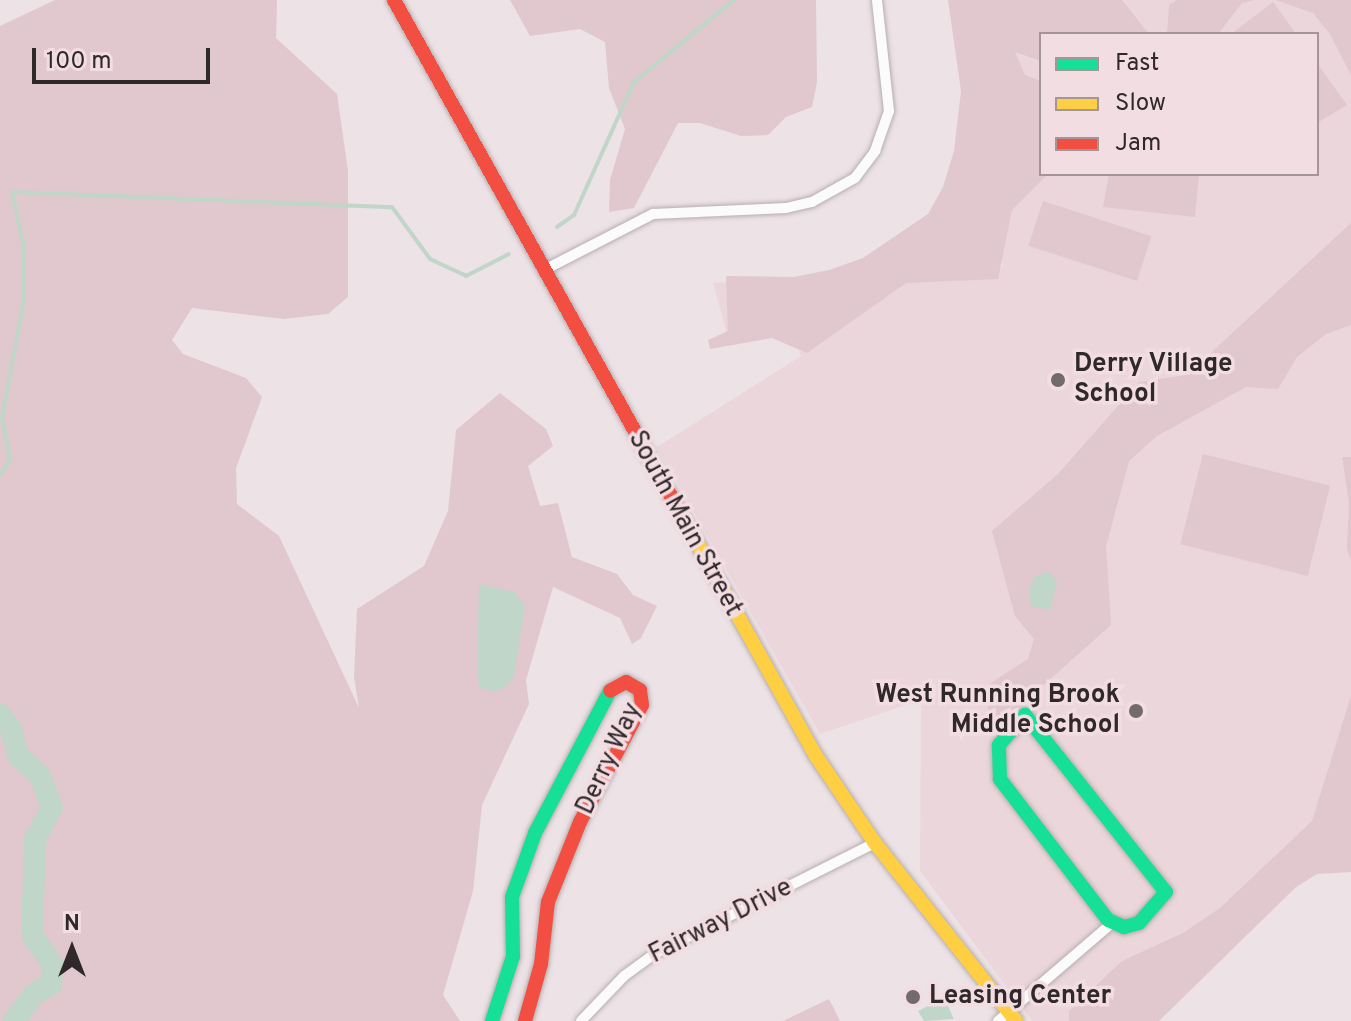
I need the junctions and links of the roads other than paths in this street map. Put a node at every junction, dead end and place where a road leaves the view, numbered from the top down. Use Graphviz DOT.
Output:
graph roads {
  1 [pos="394,0"];
  2 [pos="877,0"];
  3 [pos="544,270"];
  4 [pos="875,843"];
  5 [pos="1112,923"];
  6 [pos="1008,1018"];
  7 [pos="492,1021"];
  8 [pos="525,1021"];
  9 [pos="581,1021"];
  1 -- 3 [label="street, South Main Street"];
  2 -- 3 [label="street"];
  3 -- 4 [label="street, South Main Street"];
  4 -- 6 [label="street, South Main Street"];
  4 -- 9 [label="street, Fairway Drive"];
  5 -- 5 [label="street"];
  5 -- 6 [label="street"];
  7 -- 8 [label="street, Derry Way"];
}
